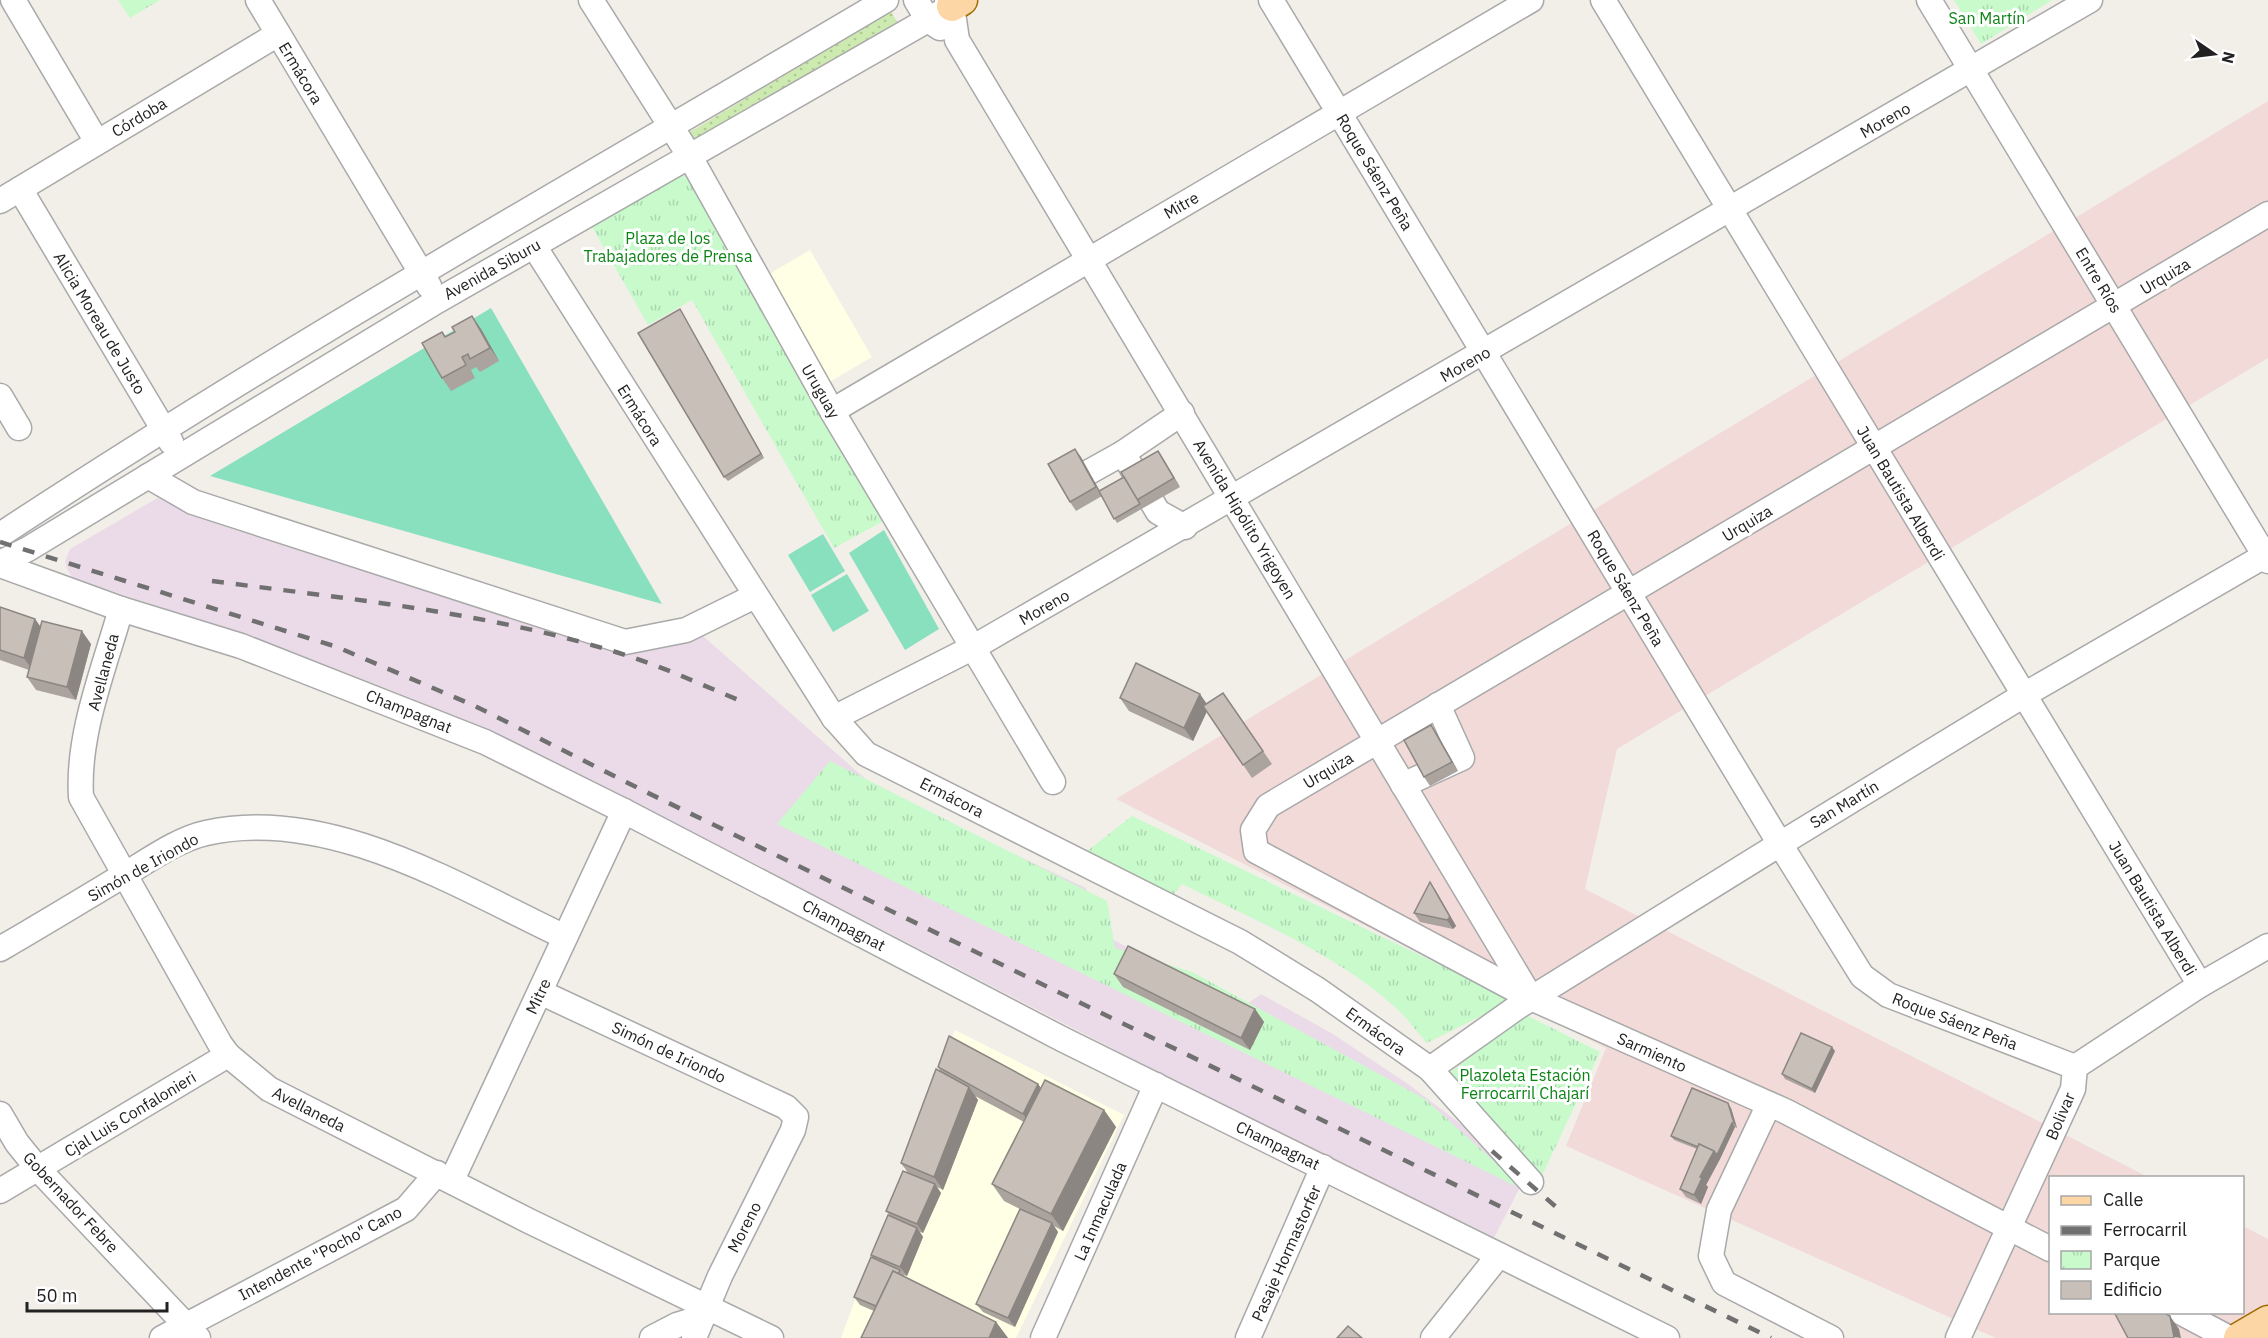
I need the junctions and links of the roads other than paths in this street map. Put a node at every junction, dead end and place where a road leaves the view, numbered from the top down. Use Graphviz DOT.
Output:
graph roads {
  1 [pos="13,0"];
  2 [pos="258,0"];
  3 [pos="591,0"];
  4 [pos="886,0"];
  5 [pos="1271,0"];
  6 [pos="1532,0"];
  7 [pos="1603,0"];
  8 [pos="1929,0"];
  9 [pos="2090,0"];
  10 [pos="941,5"];
  11 [pos="278,34"];
  12 [pos="1971,70"];
  13 [pos="1339,113"];
  14 [pos="672,127"];
  15 [pos="98,142"];
  16 [pos="689,155"];
  17 [pos="10,195"];
  18 [pos="1730,210"];
  19 [pos="2268,214"];
  20 [pos="534,246"];
  21 [pos="1089,258"];
  22 [pos="421,273"];
  23 [pos="437,300"];
  24 [pos="2114,306"];
  25 [pos="1484,353"];
  26 [pos="0,396"];
  27 [pos="832,411"];
  28 [pos="1182,413"];
  29 [pos="19,428"];
  30 [pos="163,430"];
  31 [pos="1129,448"];
  32 [pos="1874,448"];
  33 [pos="181,457"];
  34 [pos="1089,472"];
  35 [pos="148,477"];
  36 [pos="1233,499"];
  37 [pos="1185,527"];
  38 [pos="0,535"];
  39 [pos="2267,557"];
  40 [pos="0,564"];
  41 [pos="1629,593"];
  42 [pos="755,596"];
  43 [pos="121,609"];
  44 [pos="974,647"];
  45 [pos="2024,695"];
  46 [pos="1438,705"];
  47 [pos="834,718"];
  48 [pos="1377,741"];
  49 [pos="1417,756"];
  50 [pos="1053,782"];
  51 [pos="624,811"];
  52 [pos="1780,844"];
  53 [pos="1256,851"];
  54 [pos="125,874"];
  55 [pos="565,938"];
  56 [pos="2268,946"];
  57 [pos="0,950"];
  58 [pos="2200,985"];
  59 [pos="540,992"];
  60 [pos="1531,998"];
  61 [pos="228,1055"];
  62 [pos="2075,1067"];
  63 [pos="1430,1069"];
  64 [pos="1156,1085"];
  65 [pos="1768,1104"];
  66 [pos="0,1114"];
  67 [pos="796,1117"];
  68 [pos="1323,1167"];
  69 [pos="38,1169"];
  70 [pos="444,1177"];
  71 [pos="1531,1182"];
  72 [pos="0,1191"];
  73 [pos="2010,1229"];
  74 [pos="2049,1248"];
  75 [pos="1499,1254"];
  76 [pos="2184,1314"];
  77 [pos="702,1321"];
  78 [pos="2268,1321"];
  79 [pos="192,1331"];
  80 [pos="162,1338"];
  81 [pos="652,1338"];
  82 [pos="771,1338"];
  83 [pos="1043,1338"];
  84 [pos="1248,1338"];
  85 [pos="1433,1338"];
  86 [pos="1667,1338"];
  87 [pos="1830,1338"];
  88 [pos="1958,1338"];
  89 [pos="2229,1338"];
  90 [pos="2240,1338"];
  1 -- 15 [label="street"];
  2 -- 11 [label="street, Ermácora"];
  3 -- 14 [label="street, Uruguay"];
  4 -- 14 [label="street, Avenida Siburu"];
  5 -- 13 [label="street, Roque Sáenz Peña"];
  6 -- 13 [label="street, Mitre"];
  7 -- 18 [label="street, Juan Bautista Alberdi"];
  8 -- 12 [label="street, Entre Ríos"];
  9 -- 12 [label="street, Moreno"];
  10 -- 16 [label="street, Avenida Siburu"];
  10 -- 21 [label="street, Avenida Hipólito Yrigoyen"];
  11 -- 15 [label="street, Córdoba"];
  11 -- 22 [label="street, Ermácora"];
  12 -- 18 [label="street, Moreno"];
  12 -- 24 [label="street, Entre Ríos"];
  13 -- 21 [label="street, Mitre"];
  13 -- 25 [label="street, Roque Sáenz Peña"];
  14 -- 16 [label="street, Uruguay"];
  14 -- 22 [label="street, Avenida Siburu"];
  15 -- 17 [label="street, Córdoba"];
  16 -- 20 [label="street, Avenida Siburu"];
  16 -- 27 [label="street, Uruguay"];
  17 -- 30 [label="street, Alicia Moreau de Justo"];
  18 -- 25 [label="street, Moreno"];
  18 -- 32 [label="street, Juan Bautista Alberdi"];
  19 -- 24 [label="street, Urquiza"];
  20 -- 23 [label="street, Avenida Siburu"];
  20 -- 42 [label="street, Ermácora"];
  21 -- 27 [label="street, Mitre"];
  21 -- 28 [label="street, Avenida Hipólito Yrigoyen"];
  22 -- 23 [label="street, Ermácora"];
  22 -- 30 [label="street, Avenida Siburu"];
  23 -- 33 [label="street, Avenida Siburu"];
  24 -- 32 [label="street, Urquiza"];
  24 -- 39 [label="street, Entre Ríos"];
  25 -- 36 [label="street, Moreno"];
  25 -- 41 [label="street, Roque Sáenz Peña"];
  26 -- 29 [label="street"];
  27 -- 44 [label="street, Uruguay"];
  28 -- 31 [label="street"];
  28 -- 36 [label="street, Avenida Hipólito Yrigoyen"];
  30 -- 33 [label="street, Alicia Moreau de Justo"];
  30 -- 38 [label="street, Avenida Siburu"];
  31 -- 34 [label="street"];
  31 -- 37 [label="street"];
  32 -- 41 [label="street, Urquiza"];
  32 -- 45 [label="street, Juan Bautista Alberdi"];
  33 -- 35 [label="street, Avenida Siburu"];
  35 -- 40 [label="street, Avenida Siburu"];
  35 -- 42 [label="street"];
  36 -- 37 [label="street, Moreno"];
  36 -- 48 [label="street, Avenida Hipólito Yrigoyen"];
  37 -- 44 [label="street, Moreno"];
  39 -- 45 [label="street, San Martín"];
  40 -- 43 [label="street, Champagnat"];
  41 -- 46 [label="street, Urquiza"];
  41 -- 52 [label="street, Roque Sáenz Peña"];
  42 -- 47 [label="street, Ermácora"];
  43 -- 51 [label="street, Champagnat"];
  43 -- 54 [label="street, Avellaneda"];
  44 -- 47 [label="street, Moreno"];
  44 -- 50 [label="street, Uruguay"];
  45 -- 52 [label="street, San Martín"];
  45 -- 58 [label="street, Juan Bautista Alberdi"];
  46 -- 48 [label="street, Urquiza"];
  46 -- 49 [label="street"];
  47 -- 63 [label="street, Ermácora"];
  48 -- 49 [label="street, Avenida Hipólito Yrigoyen"];
  48 -- 53 [label="street, Urquiza"];
  49 -- 60 [label="street, Avenida Hipólito Yrigoyen"];
  51 -- 55 [label="street, Mitre"];
  51 -- 64 [label="street, Champagnat"];
  52 -- 60 [label="street, San Martín"];
  52 -- 62 [label="street, Roque Sáenz Peña"];
  53 -- 60 [label="street, Sarmiento"];
  54 -- 55 [label="street, Simón de Iriondo"];
  54 -- 57 [label="street, Simón de Iriondo"];
  54 -- 61 [label="street, Avellaneda"];
  55 -- 59 [label="street, Mitre"];
  56 -- 58 [label="street"];
  58 -- 62 [label="street"];
  59 -- 67 [label="street, Simón de Iriondo"];
  59 -- 70 [label="street, Mitre"];
  60 -- 63 [label="street, San Martín"];
  60 -- 65 [label="street, Sarmiento"];
  61 -- 69 [label="street, Cjal Luis Confalonieri"];
  61 -- 70 [label="street, Avellaneda"];
  62 -- 73 [label="street, Bolivar"];
  63 -- 71 [label="street, Ermácora"];
  64 -- 68 [label="street, Champagnat"];
  64 -- 83 [label="street, La Inmaculada"];
  65 -- 73 [label="street, Sarmiento"];
  65 -- 87 [label="street"];
  66 -- 69 [label="street, Gobernador Febre"];
  67 -- 77 [label="street, Moreno"];
  68 -- 75 [label="street, Champagnat"];
  68 -- 84 [label="street, Pasaje Hormastorfer"];
  69 -- 72 [label="street, Cjal Luis Confalonieri"];
  69 -- 79 [label="street, Gobernador Febre"];
  70 -- 77 [label="street, Avellaneda"];
  70 -- 79 [label="street, Intendente \"Pocho\" Cano"];
  73 -- 74 [label="street, Sarmiento"];
  73 -- 88 [label="street, Bolivar"];
  75 -- 85 [label="street"];
  75 -- 86 [label="street, Champagnat"];
  76 -- 89 [label="street"];
  77 -- 81 [label="street"];
  77 -- 82 [label="street, Avellaneda"];
  78 -- 90 [label="main road"];
  79 -- 80 [label="street, Intendente \"Pocho\" Cano"];
}
